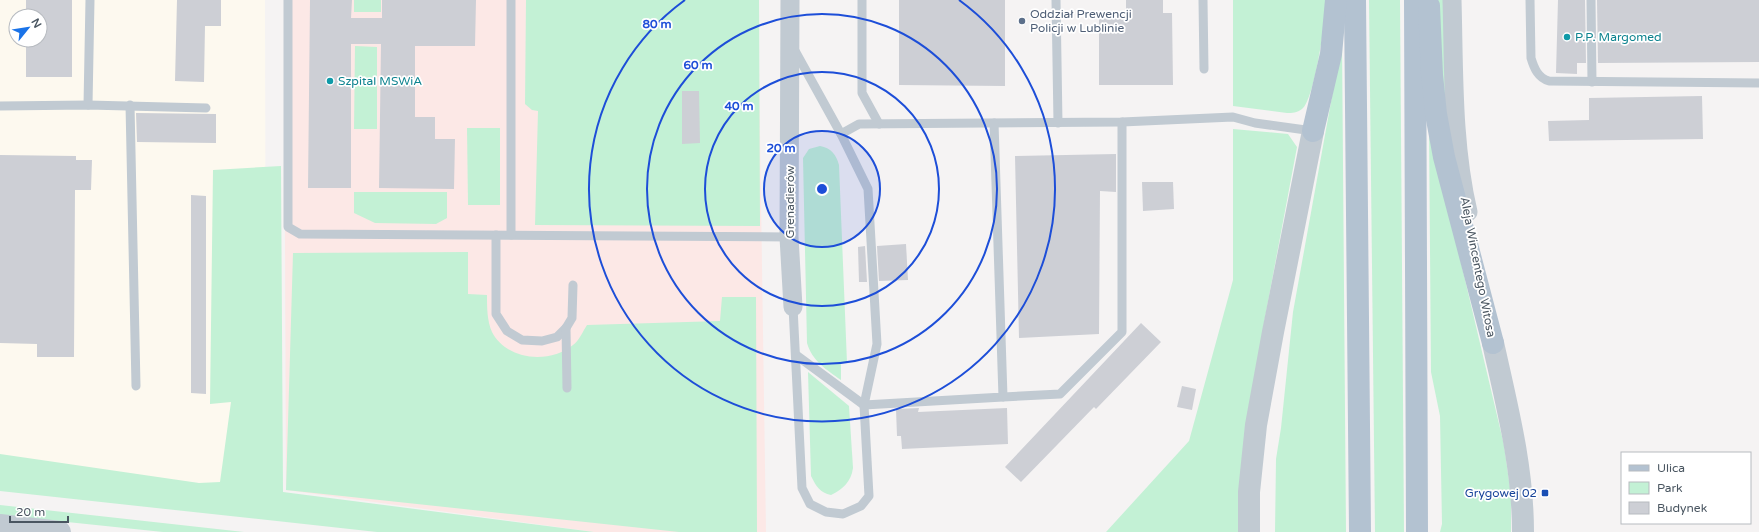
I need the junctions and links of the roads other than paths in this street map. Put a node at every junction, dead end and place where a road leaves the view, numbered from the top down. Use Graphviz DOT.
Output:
graph roads {
  1 [pos="90,0"];
  2 [pos="288,0"];
  3 [pos="511,0"];
  4 [pos="790,0"];
  5 [pos="862,0"];
  6 [pos="1056,0"];
  7 [pos="1203,0"];
  8 [pos="1336,0"];
  9 [pos="1355,0"];
  10 [pos="1415,0"];
  11 [pos="1429,0"];
  12 [pos="1452,0"];
  13 [pos="1530,0"];
  14 [pos="1591,0"];
  15 [pos="790,42"];
  16 [pos="1204,69"];
  17 [pos="1592,82"];
  18 [pos="1759,83"];
  19 [pos="88,105"];
  20 [pos="130,105"];
  21 [pos="0,106"];
  22 [pos="206,108"];
  23 [pos="1058,122"];
  24 [pos="1122,122"];
  25 [pos="994,123"];
  26 [pos="879,124"];
  27 [pos="1313,131"];
  28 [pos="841,134"];
  29 [pos="496,235"];
  30 [pos="511,235"];
  31 [pos="790,237"];
  32 [pos="573,285"];
  33 [pos="793,307"];
  34 [pos="566,328"];
  35 [pos="1492,344"];
  36 [pos="796,355"];
  37 [pos="136,386"];
  38 [pos="567,388"];
  39 [pos="1003,397"];
  40 [pos="864,405"];
  41 [pos="0,525"];
  42 [pos="60,532"];
  43 [pos="1249,532"];
  44 [pos="1360,532"];
  45 [pos="1417,532"];
  46 [pos="1523,532"];
  1 -- 19 [label="lane"];
  2 -- 29 [label="lane"];
  3 -- 30 [label="lane"];
  4 -- 15 [label="street, Grenadierów"];
  5 -- 26 [label="lane"];
  6 -- 23 [label="lane"];
  7 -- 16 [label="lane"];
  8 -- 27 [label="main road"];
  9 -- 44 [label="main road"];
  10 -- 45 [label="main road"];
  11 -- 35 [label="main road"];
  12 -- 35 [label="street, Aleja Wincentego Witosa"];
  13 -- 17 [label="lane"];
  14 -- 17 [label="lane"];
  15 -- 28 [label="lane"];
  15 -- 31 [label="street, Grenadierów"];
  17 -- 18 [label="lane"];
  19 -- 20 [label="lane"];
  19 -- 21 [label="lane"];
  20 -- 22 [label="lane"];
  20 -- 37 [label="lane"];
  23 -- 24 [label="lane"];
  23 -- 25 [label="lane"];
  24 -- 27 [label="lane"];
  24 -- 39 [label="lane"];
  25 -- 26 [label="lane"];
  25 -- 39 [label="lane"];
  26 -- 28 [label="lane"];
  27 -- 43 [label="street"];
  28 -- 40 [label="lane"];
  29 -- 30 [label="lane"];
  29 -- 34 [label="lane"];
  30 -- 31 [label="lane"];
  31 -- 33 [label="street, Grenadierów"];
  32 -- 34 [label="lane"];
  33 -- 36 [label="lane"];
  34 -- 38 [label="lane"];
  35 -- 46 [label="street, Aleja Wincentego Witosa"];
  36 -- 40 [label="lane"];
  36 -- 40 [label="lane"];
  39 -- 40 [label="lane"];
  41 -- 42 [label="street"];
}
